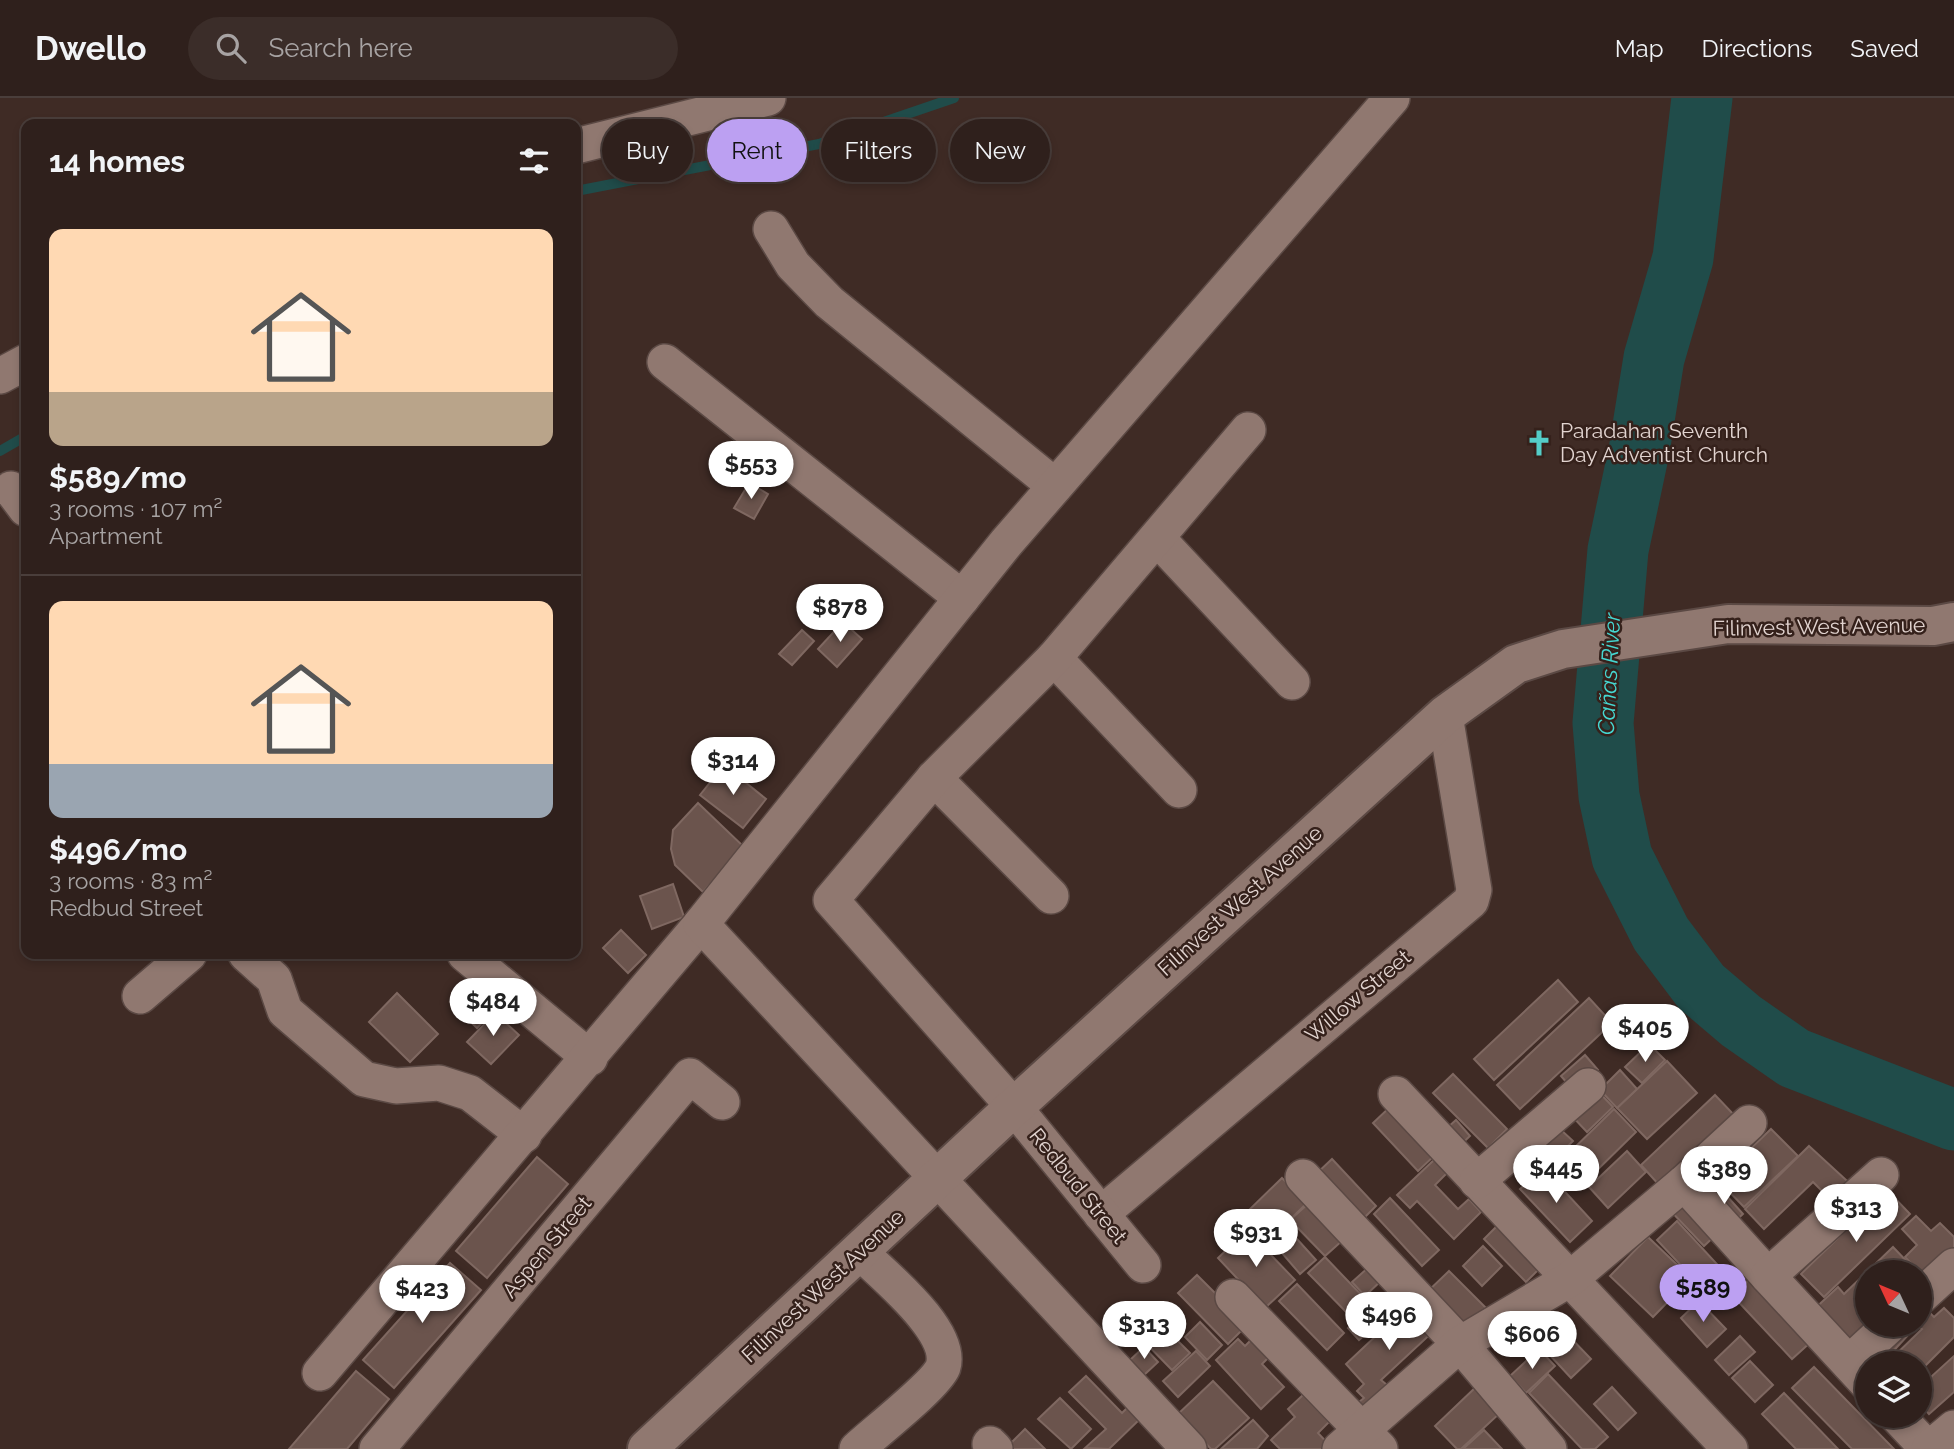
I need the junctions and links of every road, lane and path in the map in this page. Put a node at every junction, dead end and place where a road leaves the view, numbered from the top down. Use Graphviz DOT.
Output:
graph roads {
  1 [pos="768,98"];
  2 [pos="1392,98"];
  3 [pos="581,145"];
  4 [pos="771,229"];
  5 [pos="664,362"];
  6 [pos="21,365"];
  7 [pos="0,376"];
  8 [pos="1248,430"];
  9 [pos="1055,486"];
  10 [pos="1157,538"];
  11 [pos="962,598"];
  12 [pos="1954,622"];
  13 [pos="1054,658"];
  14 [pos="1292,682"];
  15 [pos="1444,715"];
  16 [pos="934,778"];
  17 [pos="1179,790"];
  18 [pos="1051,897"];
  19 [pos="701,924"];
  20 [pos="183,959"];
  21 [pos="252,959"];
  22 [pos="471,959"];
  23 [pos="140,996"];
  24 [pos="590,1058"];
  25 [pos="1588,1086"];
  26 [pos="1396,1094"];
  27 [pos="722,1102"];
  28 [pos="1014,1107"];
  29 [pos="1749,1123"];
  30 [pos="524,1135"];
  31 [pos="1881,1175"];
  32 [pos="1303,1177"];
  33 [pos="935,1180"];
  34 [pos="1477,1181"];
  35 [pos="1684,1183"];
  36 [pos="1101,1214"];
  37 [pos="860,1252"];
  38 [pos="1143,1265"];
  39 [pos="1954,1265"];
  40 [pos="1768,1276"];
  41 [pos="1570,1279"];
  42 [pos="1932,1286"];
  43 [pos="1233,1297"];
  44 [pos="1460,1344"];
  45 [pos="1855,1370"];
  46 [pos="320,1373"];
  47 [pos="1909,1428"];
  48 [pos="1954,1429"];
  49 [pos="1361,1442"];
  50 [pos="377,1449"];
  51 [pos="647,1449"];
  52 [pos="857,1449"];
  53 [pos="1189,1449"];
  54 [pos="1549,1449"];
  55 [pos="1730,1449"];
  56 [pos="1929,1449"];
  1 -- 3 [label="street"];
  2 -- 9 [label="street"];
  4 -- 9 [label="street"];
  5 -- 11 [label="street"];
  6 -- 7 [label="street"];
  8 -- 10 [label="street"];
  9 -- 11 [label="street"];
  10 -- 13 [label="street"];
  10 -- 14 [label="street"];
  11 -- 19 [label="street"];
  12 -- 15 [label="street, Filinvest West Avenue"];
  13 -- 16 [label="street"];
  13 -- 17 [label="street"];
  15 -- 28 [label="street, Filinvest West Avenue"];
  15 -- 36 [label="street, Willow Street"];
  16 -- 18 [label="street"];
  16 -- 28 [label="street, Redbud Street"];
  19 -- 24 [label="street"];
  19 -- 33 [label="street"];
  20 -- 23 [label="street"];
  21 -- 30 [label="street"];
  22 -- 24 [label="street"];
  24 -- 30 [label="street"];
  25 -- 34 [label="street"];
  26 -- 34 [label="street"];
  27 -- 50 [label="street, Aspen Street"];
  28 -- 33 [label="street, Filinvest West Avenue"];
  28 -- 36 [label="street, Redbud Street"];
  29 -- 35 [label="street"];
  30 -- 46 [label="street"];
  31 -- 40 [label="street"];
  32 -- 44 [label="street"];
  33 -- 37 [label="street, Filinvest West Avenue"];
  33 -- 53 [label="street"];
  34 -- 41 [label="street"];
  35 -- 40 [label="street"];
  35 -- 41 [label="street"];
  36 -- 38 [label="street, Redbud Street"];
  37 -- 51 [label="street, Filinvest West Avenue"];
  37 -- 52 [label="street"];
  39 -- 42 [label="street"];
  40 -- 45 [label="street"];
  41 -- 44 [label="street"];
  41 -- 55 [label="street"];
  43 -- 49 [label="street"];
  44 -- 49 [label="street"];
  44 -- 54 [label="street"];
  47 -- 56 [label="street"];
  48 -- 56 [label="street"];
}
